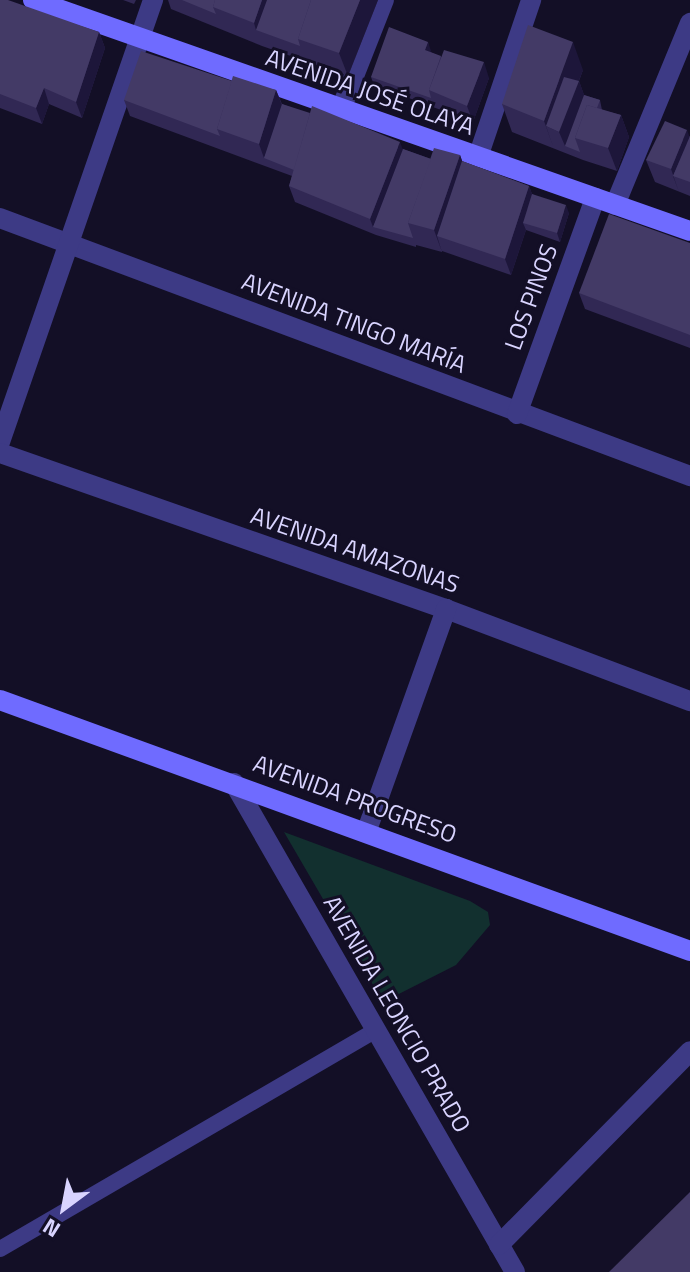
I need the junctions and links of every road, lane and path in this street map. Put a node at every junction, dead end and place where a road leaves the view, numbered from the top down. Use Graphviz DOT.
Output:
graph roads {
  1 [pos="33,0"];
  2 [pos="153,0"];
  3 [pos="384,0"];
  4 [pos="531,0"];
  5 [pos="690,23"];
  6 [pos="138,38"];
  7 [pos="341,109"];
  8 [pos="478,157"];
  9 [pos="595,198"];
  10 [pos="615,205"];
  11 [pos="0,218"];
  12 [pos="690,231"];
  13 [pos="70,242"];
  14 [pos="517,414"];
  15 [pos="0,442"];
  16 [pos="0,453"];
  17 [pos="690,476"];
  18 [pos="446,609"];
  19 [pos="0,700"];
  20 [pos="690,701"];
  21 [pos="234,783"];
  22 [pos="367,830"];
  23 [pos="690,951"];
  24 [pos="376,1030"];
  25 [pos="690,1051"];
  26 [pos="499,1245"];
  27 [pos="0,1249"];
  28 [pos="515,1272"];
  1 -- 6 [label="street, AVENIDA JOSÉ OLAYA"];
  2 -- 6 [label="street"];
  3 -- 7 [label="street"];
  4 -- 8 [label="street"];
  5 -- 10 [label="street"];
  6 -- 7 [label="street, AVENIDA JOSÉ OLAYA"];
  6 -- 13 [label="street"];
  7 -- 8 [label="street, AVENIDA JOSÉ OLAYA"];
  8 -- 9 [label="street, AVENIDA JOSÉ OLAYA"];
  9 -- 10 [label="street, AVENIDA JOSÉ OLAYA"];
  9 -- 14 [label="street, LOS PINOS"];
  10 -- 12 [label="street, AVENIDA JOSÉ OLAYA"];
  11 -- 13 [label="street, AVENIDA TINGO MARÍA"];
  13 -- 14 [label="street, AVENIDA TINGO MARÍA"];
  13 -- 15 [label="street"];
  14 -- 17 [label="street, AVENIDA TINGO MARÍA"];
  16 -- 18 [label="street, AVENIDA AMAZONAS"];
  18 -- 20 [label="street, AVENIDA AMAZONAS"];
  18 -- 22 [label="street"];
  19 -- 21 [label="street, AVENIDA PROGRESO"];
  21 -- 22 [label="street, AVENIDA PROGRESO"];
  21 -- 24 [label="street, AVENIDA LEONCIO PRADO"];
  22 -- 23 [label="street, AVENIDA PROGRESO"];
  24 -- 26 [label="street, AVENIDA LEONCIO PRADO"];
  24 -- 27 [label="lane"];
  25 -- 26 [label="street"];
  26 -- 28 [label="street, AVENIDA LEONCIO PRADO"];
}
